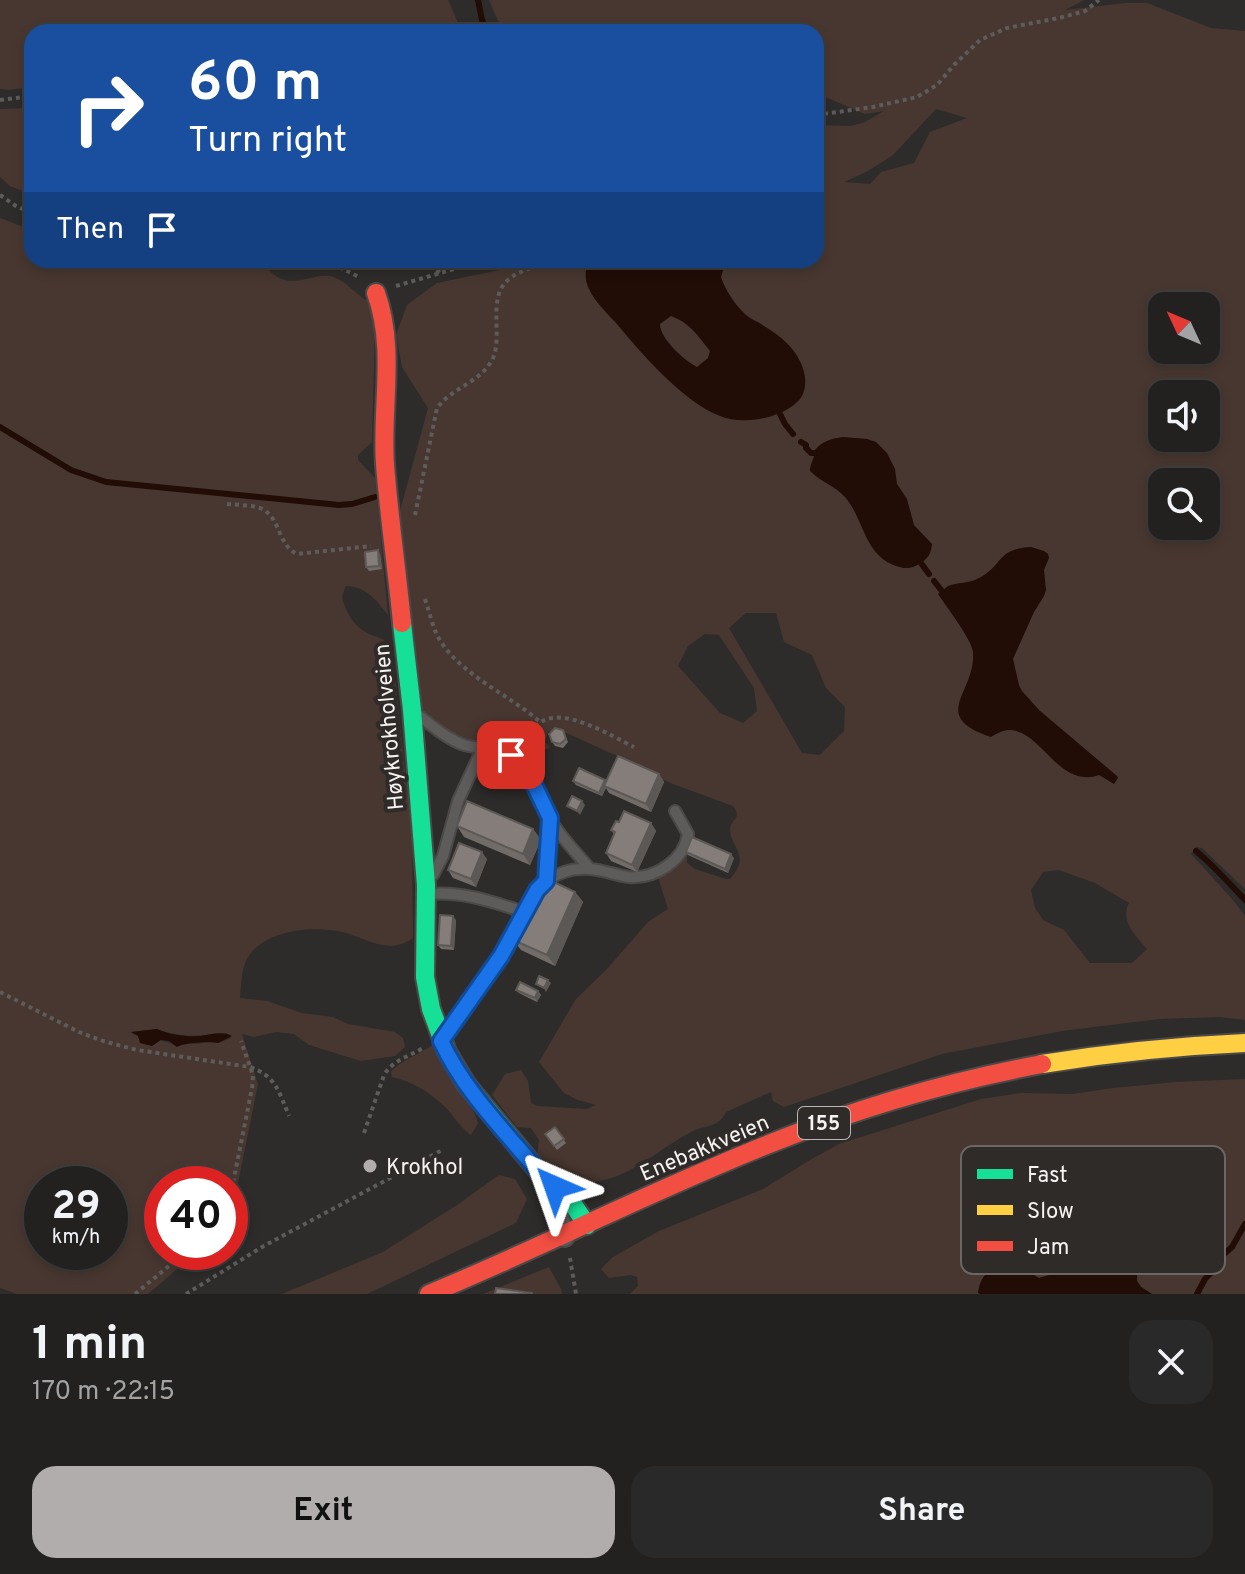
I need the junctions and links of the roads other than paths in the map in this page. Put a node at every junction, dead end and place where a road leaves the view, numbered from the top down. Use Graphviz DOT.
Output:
graph roads {
  1 [pos="376,293"];
  2 [pos="412,710"];
  3 [pos="483,747"];
  4 [pos="675,811"];
  5 [pos="550,818"];
  6 [pos="590,869"];
  7 [pos="546,881"];
  8 [pos="426,889"];
  9 [pos="524,912"];
  10 [pos="440,1037"];
  11 [pos="1245,1043"];
  12 [pos="548,1183"];
  13 [pos="587,1225"];
  14 [pos="564,1236"];
  15 [pos="429,1294"];
  1 -- 2 [label="street, Høykrokholveien"];
  2 -- 3 [label="lane"];
  2 -- 8 [label="street, Høykrokholveien"];
  3 -- 5 [label="lane"];
  3 -- 8 [label="lane"];
  4 -- 6 [label="lane"];
  5 -- 6 [label="lane"];
  5 -- 7 [label="lane"];
  6 -- 7 [label="lane"];
  7 -- 9 [label="lane"];
  8 -- 9 [label="lane"];
  8 -- 10 [label="street, Høykrokholveien"];
  9 -- 10 [label="lane"];
  10 -- 12 [label="street, Høykrokholveien"];
  11 -- 13 [label="street, Enebakkveien / 155"];
  12 -- 13 [label="street, Høykrokholveien"];
  12 -- 14 [label="street, Høykrokholveien"];
  13 -- 14 [label="street, Enebakkveien / 155"];
  14 -- 15 [label="street, Enebakkveien / 155"];
}
